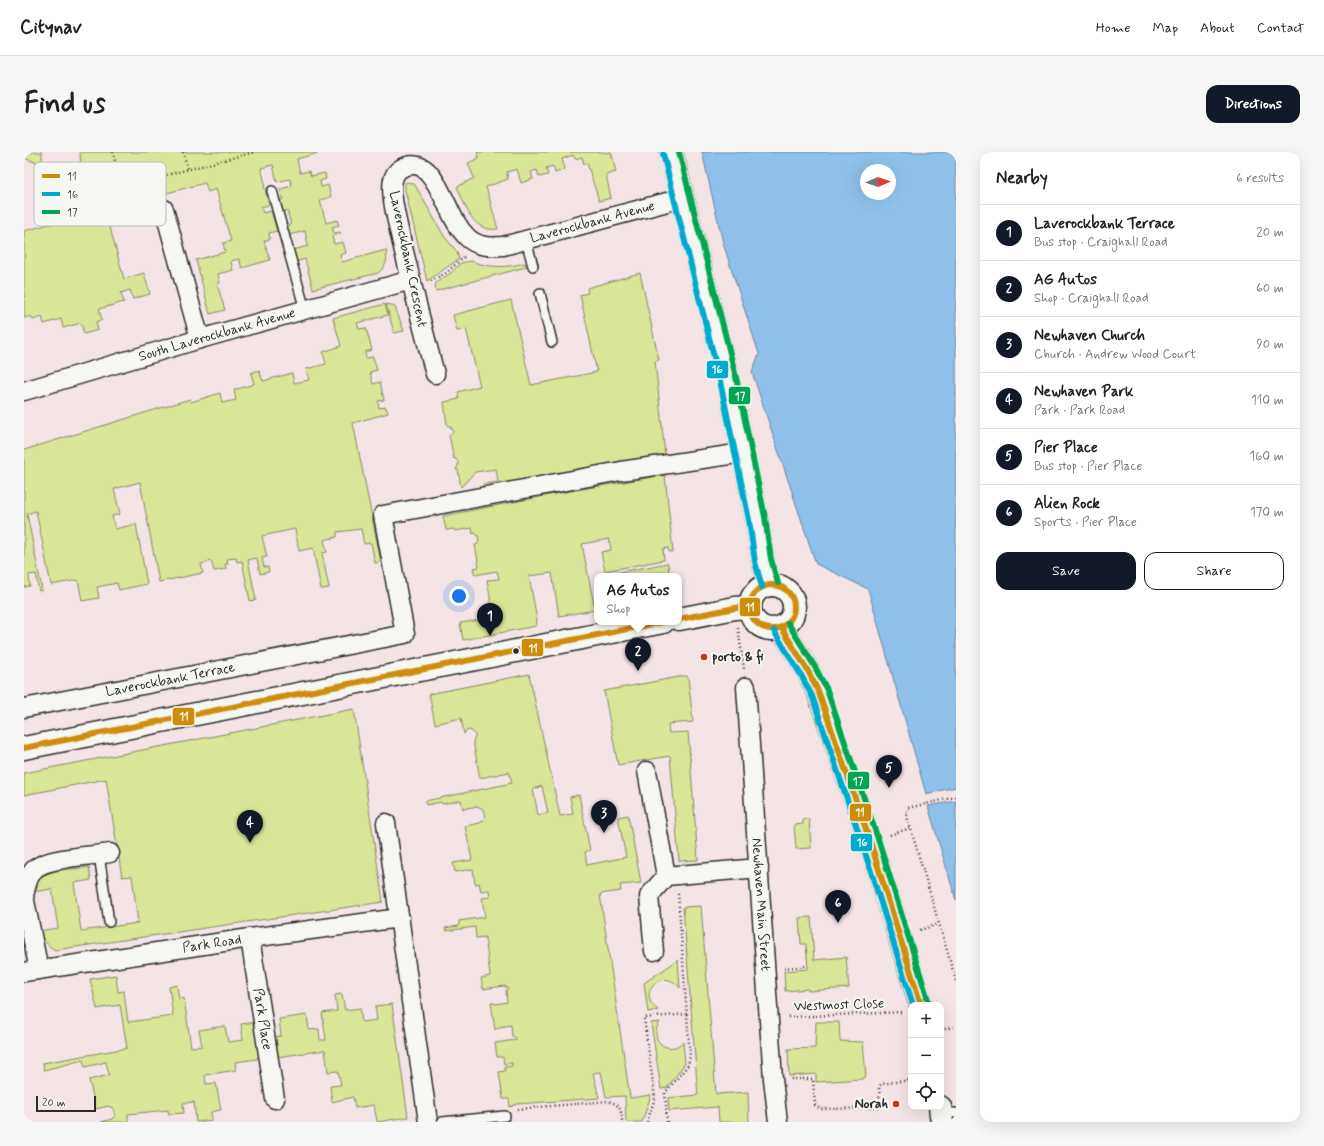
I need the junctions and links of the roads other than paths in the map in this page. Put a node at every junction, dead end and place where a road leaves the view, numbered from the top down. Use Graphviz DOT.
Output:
graph roads {
  1 [pos="671,152"];
  2 [pos="272,191"];
  3 [pos="682,198"];
  4 [pos="166,216"];
  5 [pos="526,240"];
  6 [pos="476,243"];
  7 [pos="533,266"];
  8 [pos="412,284"];
  9 [pos="540,293"];
  10 [pos="305,310"];
  11 [pos="200,339"];
  12 [pos="552,342"];
  13 [pos="435,374"];
  14 [pos="24,391"];
  15 [pos="743,454"];
  16 [pos="770,585"];
  17 [pos="743,608"];
  18 [pos="682,618"];
  19 [pos="648,625"];
  20 [pos="782,627"];
  21 [pos="746,687"];
  22 [pos="24,708"];
  23 [pos="24,748"];
  24 [pos="647,771"];
  25 [pos="386,823"];
  26 [pos="105,854"];
  27 [pos="759,868"];
  28 [pos="671,876"];
  29 [pos="400,918"];
  30 [pos="109,922"];
  31 [pos="250,938"];
  32 [pos="654,951"];
  33 [pos="32,971"];
  34 [pos="910,1002"];
  35 [pos="275,1099"];
  36 [pos="505,1116"];
  37 [pos="428,1122"];
  38 [pos="442,1122"];
  39 [pos="778,1122"];
  1 -- 3 [label="main road"];
  2 -- 10 [label="lane"];
  3 -- 5 [label="street, Laverockbank Avenue"];
  3 -- 15 [label="main road"];
  4 -- 11 [label="street"];
  5 -- 6 [label="street, Laverockbank Avenue"];
  5 -- 7 [label="lane"];
  6 -- 8 [label="street, Laverockbank Crescent"];
  8 -- 10 [label="street, South Laverockbank Avenue"];
  8 -- 13 [label="street, Laverockbank Crescent"];
  9 -- 12 [label="lane"];
  10 -- 11 [label="street, South Laverockbank Avenue"];
  11 -- 14 [label="street, South Laverockbank Avenue"];
  15 -- 16 [label="main road"];
  15 -- 22 [label="street, Laverockbank Terrace"];
  16 -- 17 [label="main road"];
  16 -- 20 [label="main road"];
  17 -- 18 [label="main road"];
  17 -- 20 [label="main road"];
  19 -- 23 [label="main road"];
  20 -- 34 [label="main road"];
  21 -- 27 [label="street, Newhaven Main Street"];
  24 -- 28 [label="street"];
  25 -- 29 [label="street"];
  26 -- 30 [label="lane"];
  26 -- 33 [label="street"];
  27 -- 28 [label="street"];
  27 -- 39 [label="street, Newhaven Main Street"];
  28 -- 32 [label="street"];
  29 -- 31 [label="street, Park Road"];
  29 -- 37 [label="street"];
  31 -- 33 [label="street, Park Road"];
  31 -- 35 [label="street, Park Place"];
  36 -- 38 [label="lane"];
}
